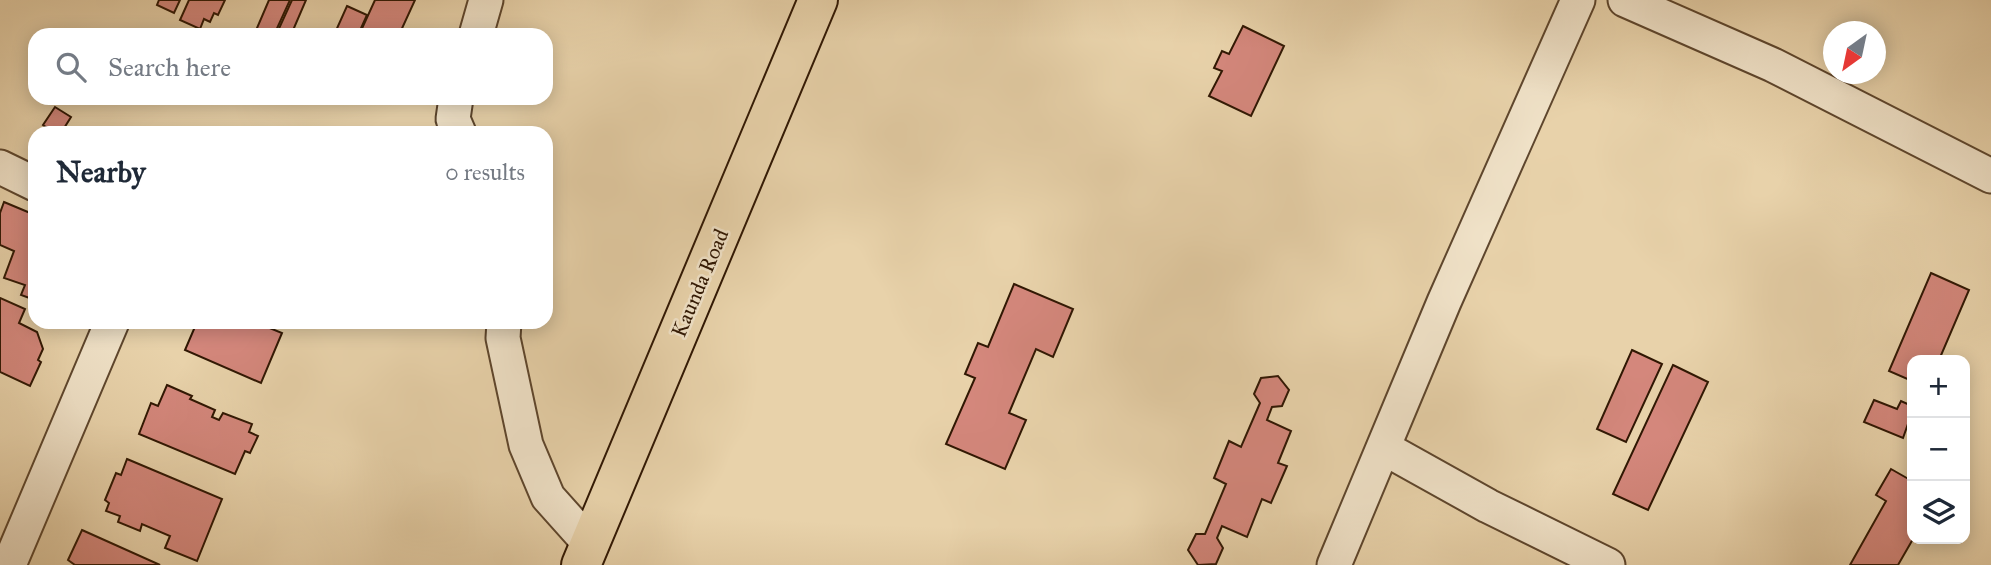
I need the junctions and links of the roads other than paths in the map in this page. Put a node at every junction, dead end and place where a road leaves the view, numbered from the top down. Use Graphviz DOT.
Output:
graph roads {
  1 [pos="485,0"];
  2 [pos="818,0"];
  3 [pos="1578,0"];
  4 [pos="1625,0"];
  5 [pos="478,28"];
  6 [pos="455,105"];
  7 [pos="456,126"];
  8 [pos="0,167"];
  9 [pos="1991,176"];
  10 [pos="28,181"];
  11 [pos="109,329"];
  12 [pos="504,329"];
  13 [pos="1384,448"];
  14 [pos="586,555"];
  15 [pos="9,565"];
  16 [pos="1334,565"];
  17 [pos="1608,565"];
  1 -- 5 [label="street"];
  2 -- 14 [label="main road, Kaunda Road"];
  3 -- 13 [label="street"];
  4 -- 9 [label="street"];
  6 -- 7 [label="street"];
  8 -- 10 [label="street"];
  11 -- 15 [label="street"];
  12 -- 14 [label="street"];
  13 -- 16 [label="street"];
  13 -- 17 [label="street"];
}
